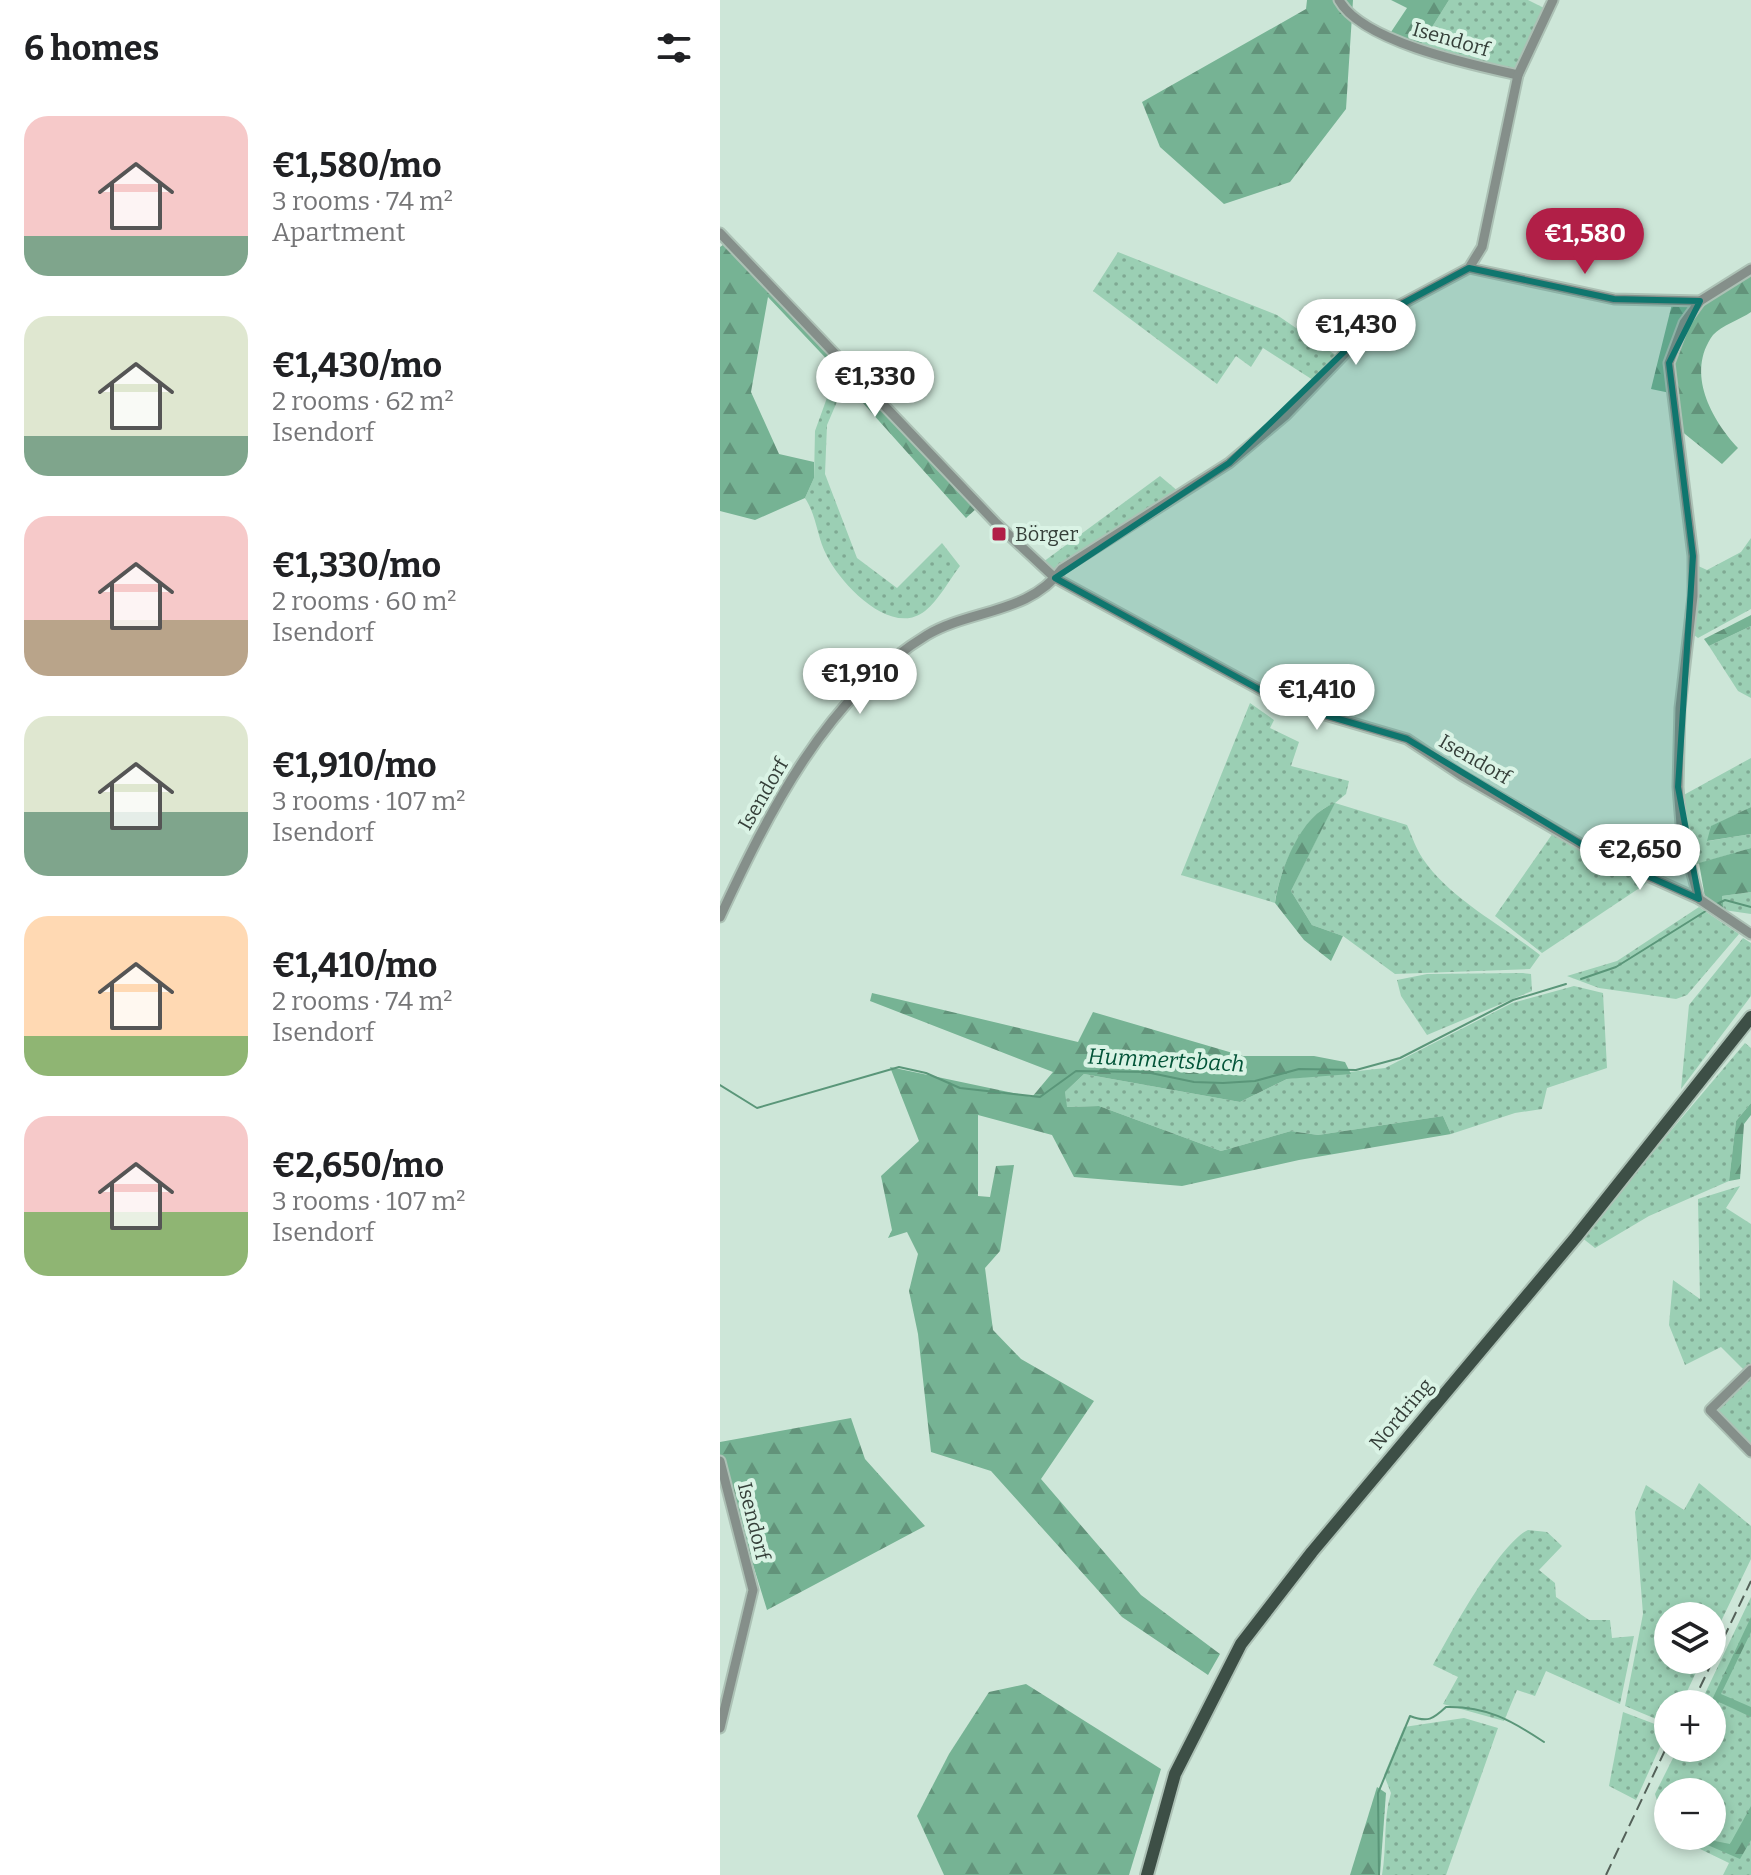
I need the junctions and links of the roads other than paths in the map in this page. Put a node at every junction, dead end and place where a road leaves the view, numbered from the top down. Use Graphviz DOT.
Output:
graph roads {
  1 [pos="1339,0"];
  2 [pos="1553,0"];
  3 [pos="1518,75"];
  4 [pos="720,233"];
  5 [pos="1469,268"];
  6 [pos="1751,269"];
  7 [pos="1700,301"];
  8 [pos="1055,578"];
  9 [pos="1702,902"];
  10 [pos="720,917"];
  11 [pos="1751,934"];
  12 [pos="1751,1017"];
  13 [pos="1751,1370"];
  14 [pos="1751,1452"];
  15 [pos="720,1461"];
  16 [pos="720,1728"];
  17 [pos="1147,1875"];
  1 -- 3 [label="street, Isendorf"];
  2 -- 3 [label="street"];
  3 -- 5 [label="street"];
  4 -- 8 [label="street, Isendorf"];
  5 -- 7 [label="street"];
  5 -- 8 [label="street, Isendorf"];
  6 -- 7 [label="street"];
  7 -- 9 [label="street"];
  8 -- 9 [label="street, Isendorf"];
  8 -- 10 [label="street, Isendorf"];
  9 -- 11 [label="street, Isendorf"];
  12 -- 17 [label="main road, Nordring"];
  13 -- 14 [label="street"];
  15 -- 16 [label="street, Isendorf"];
}
